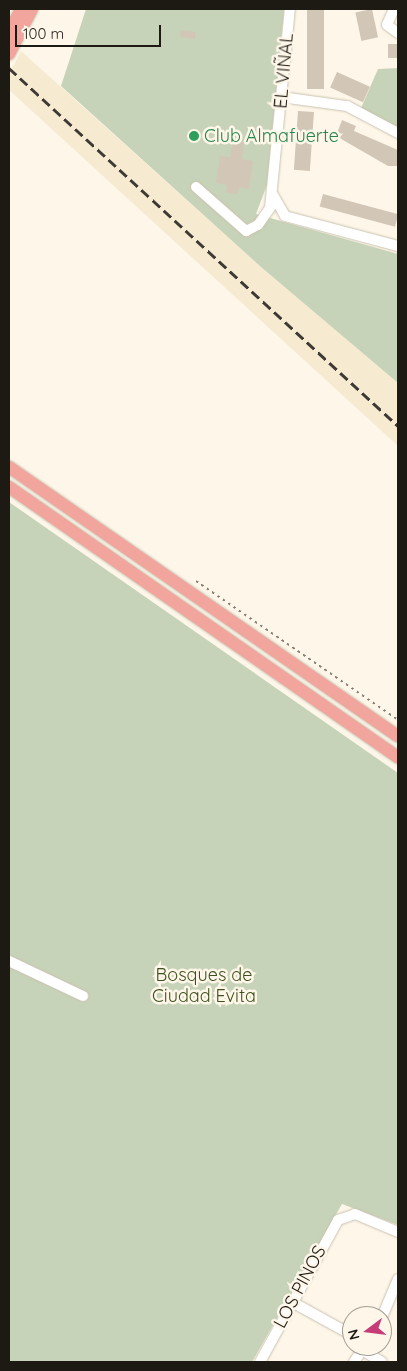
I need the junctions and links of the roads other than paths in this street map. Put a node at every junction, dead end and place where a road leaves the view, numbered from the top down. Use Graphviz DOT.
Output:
graph roads {
  1 [pos="21,9"];
  2 [pos="32,9"];
  3 [pos="290,9"];
  4 [pos="394,9"];
  5 [pos="14,30"];
  6 [pos="398,33"];
  7 [pos="9,54"];
  8 [pos="282,97"];
  9 [pos="398,133"];
  10 [pos="196,187"];
  11 [pos="273,194"];
  12 [pos="398,246"];
  13 [pos="9,467"];
  14 [pos="9,487"];
  15 [pos="398,736"];
  16 [pos="398,756"];
  17 [pos="9,961"];
  18 [pos="83,996"];
  19 [pos="398,1232"];
  20 [pos="398,1279"];
  21 [pos="292,1302"];
  22 [pos="387,1306"];
  23 [pos="342,1330"];
  24 [pos="260,1362"];
  1 -- 5 [label="main road"];
  2 -- 5 [label="main road"];
  3 -- 8 [label="street, EL VIÑAL"];
  4 -- 6 [label="street"];
  5 -- 7 [label="main road"];
  8 -- 9 [label="street"];
  8 -- 11 [label="street, EL VIÑAL"];
  10 -- 11 [label="street, EL VIÑAL"];
  11 -- 12 [label="street"];
  13 -- 15 [label="main road"];
  14 -- 16 [label="main road"];
  17 -- 18 [label="street"];
  19 -- 21 [label="street, LOS PINOS"];
  20 -- 22 [label="street"];
  21 -- 23 [label="street"];
  21 -- 24 [label="street, LOS PINOS"];
}
